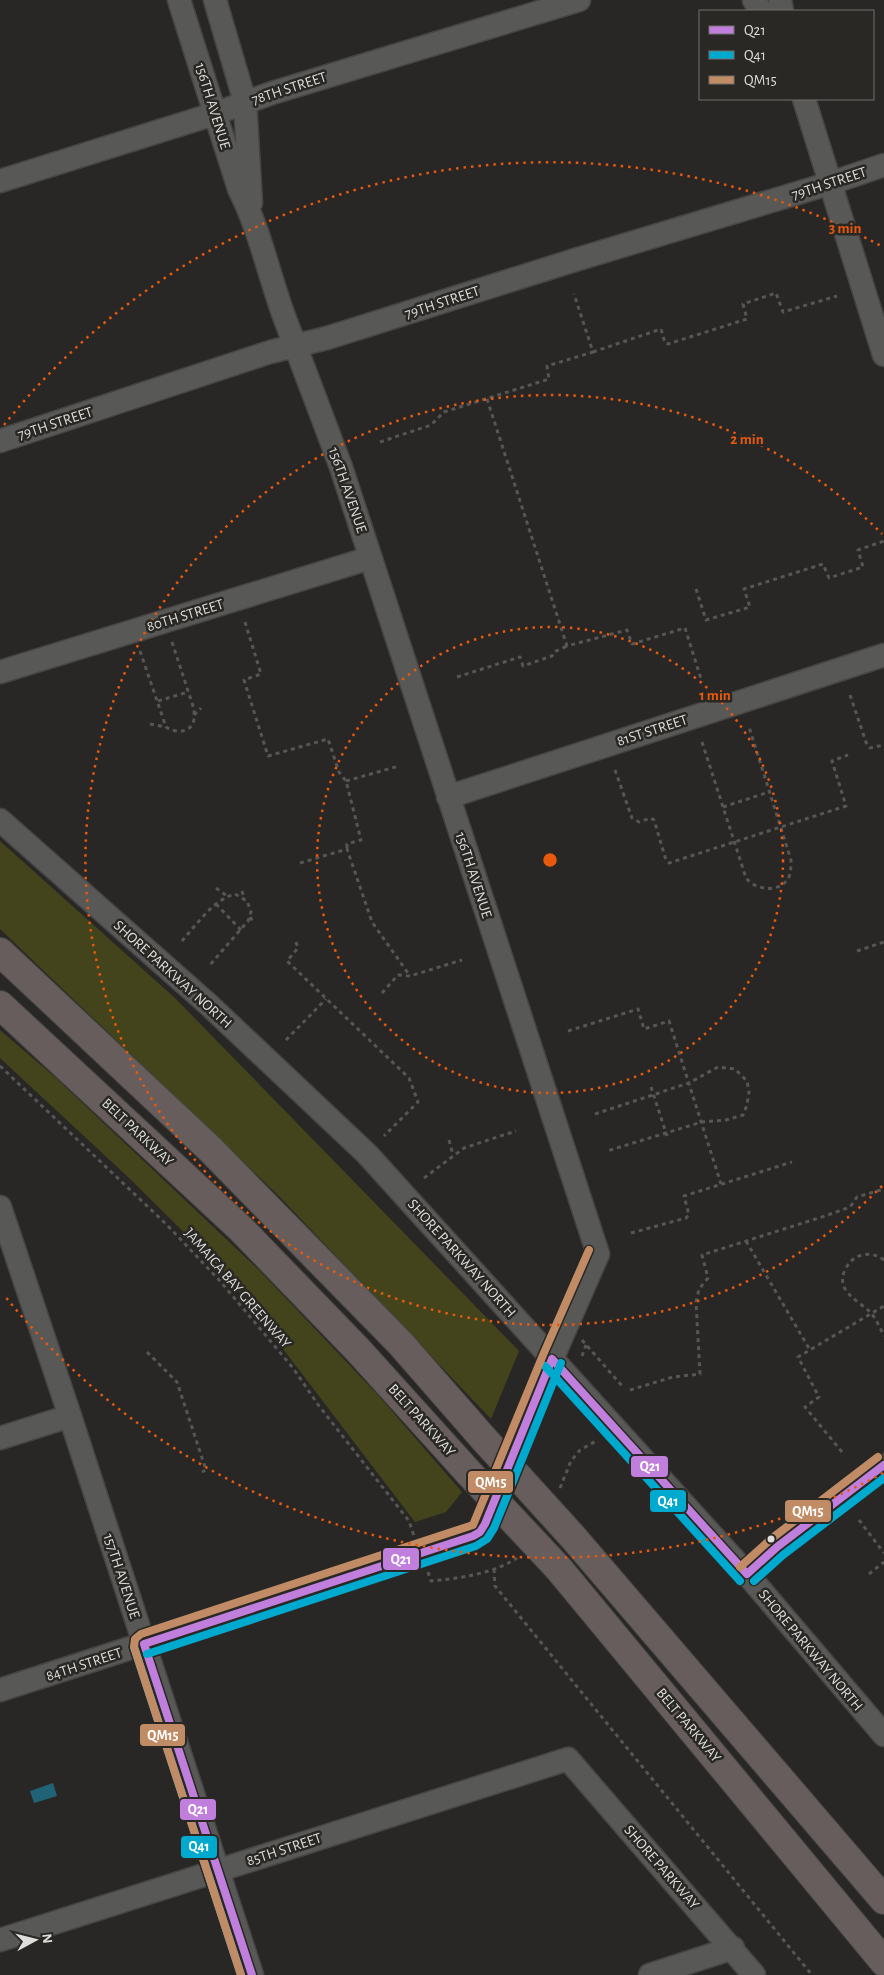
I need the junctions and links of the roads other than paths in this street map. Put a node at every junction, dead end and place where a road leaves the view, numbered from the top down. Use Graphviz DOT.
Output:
graph roads {
  1 [pos="179,0"];
  2 [pos="216,0"];
  3 [pos="579,0"];
  4 [pos="804,100"];
  5 [pos="245,102"];
  6 [pos="214,114"];
  7 [pos="884,165"];
  8 [pos="0,181"];
  9 [pos="830,183"];
  10 [pos="250,211"];
  11 [pos="297,346"];
  12 [pos="884,355"];
  13 [pos="0,441"];
  14 [pos="370,558"];
  15 [pos="884,656"];
  16 [pos="0,672"];
  17 [pos="448,797"];
  18 [pos="0,820"];
  19 [pos="0,952"];
  20 [pos="0,1005"];
  21 [pos="0,1207"];
  22 [pos="552,1358"];
  23 [pos="70,1416"];
  24 [pos="0,1438"];
  25 [pos="884,1465"];
  26 [pos="480,1532"];
  27 [pos="747,1574"];
  28 [pos="144,1644"];
  29 [pos="0,1690"];
  30 [pos="884,1735"];
  31 [pos="568,1759"];
  32 [pos="218,1870"];
  33 [pos="884,1900"];
  34 [pos="0,1940"];
  35 [pos="733,1948"];
  36 [pos="884,1962"];
  37 [pos="252,1975"];
  38 [pos="650,1975"];
  39 [pos="754,1975"];
  1 -- 6 [label="street, 156TH AVENUE"];
  2 -- 5 [label="street, 156TH AVENUE"];
  3 -- 5 [label="street, 78TH STREET"];
  4 -- 9 [label="street"];
  5 -- 6 [label="street, 78TH STREET"];
  5 -- 10 [label="street, 156TH AVENUE"];
  6 -- 8 [label="street, 78TH STREET"];
  6 -- 10 [label="street, 156TH AVENUE"];
  7 -- 9 [label="street, 79TH STREET"];
  9 -- 11 [label="street, 79TH STREET"];
  9 -- 12 [label="street"];
  10 -- 11 [label="street, 156TH AVENUE"];
  11 -- 13 [label="street, 79TH STREET"];
  11 -- 14 [label="street, 156TH AVENUE"];
  14 -- 16 [label="street, 80TH STREET"];
  14 -- 17 [label="street, 156TH AVENUE"];
  15 -- 17 [label="street, 81ST STREET"];
  17 -- 22 [label="street, 156TH AVENUE"];
  18 -- 22 [label="street, SHORE PARKWAY NORTH"];
  19 -- 33 [label="highway, bridge"];
  20 -- 36 [label="highway, BELT PARKWAY, bridge"];
  21 -- 23 [label="street, 157TH AVENUE"];
  22 -- 26 [label="street, 156TH AVENUE"];
  22 -- 27 [label="street, SHORE PARKWAY NORTH"];
  23 -- 24 [label="street"];
  23 -- 28 [label="street, 157TH AVENUE"];
  25 -- 27 [label="street"];
  26 -- 28 [label="street, 84TH STREET"];
  27 -- 30 [label="street, SHORE PARKWAY NORTH"];
  28 -- 29 [label="street, 84TH STREET"];
  28 -- 32 [label="street, 157TH AVENUE"];
  31 -- 32 [label="street, 85TH STREET"];
  31 -- 35 [label="street, SHORE PARKWAY"];
  32 -- 34 [label="street, 85TH STREET"];
  32 -- 37 [label="street, 157TH AVENUE"];
  35 -- 38 [label="street"];
  35 -- 39 [label="street, SHORE PARKWAY"];
}
